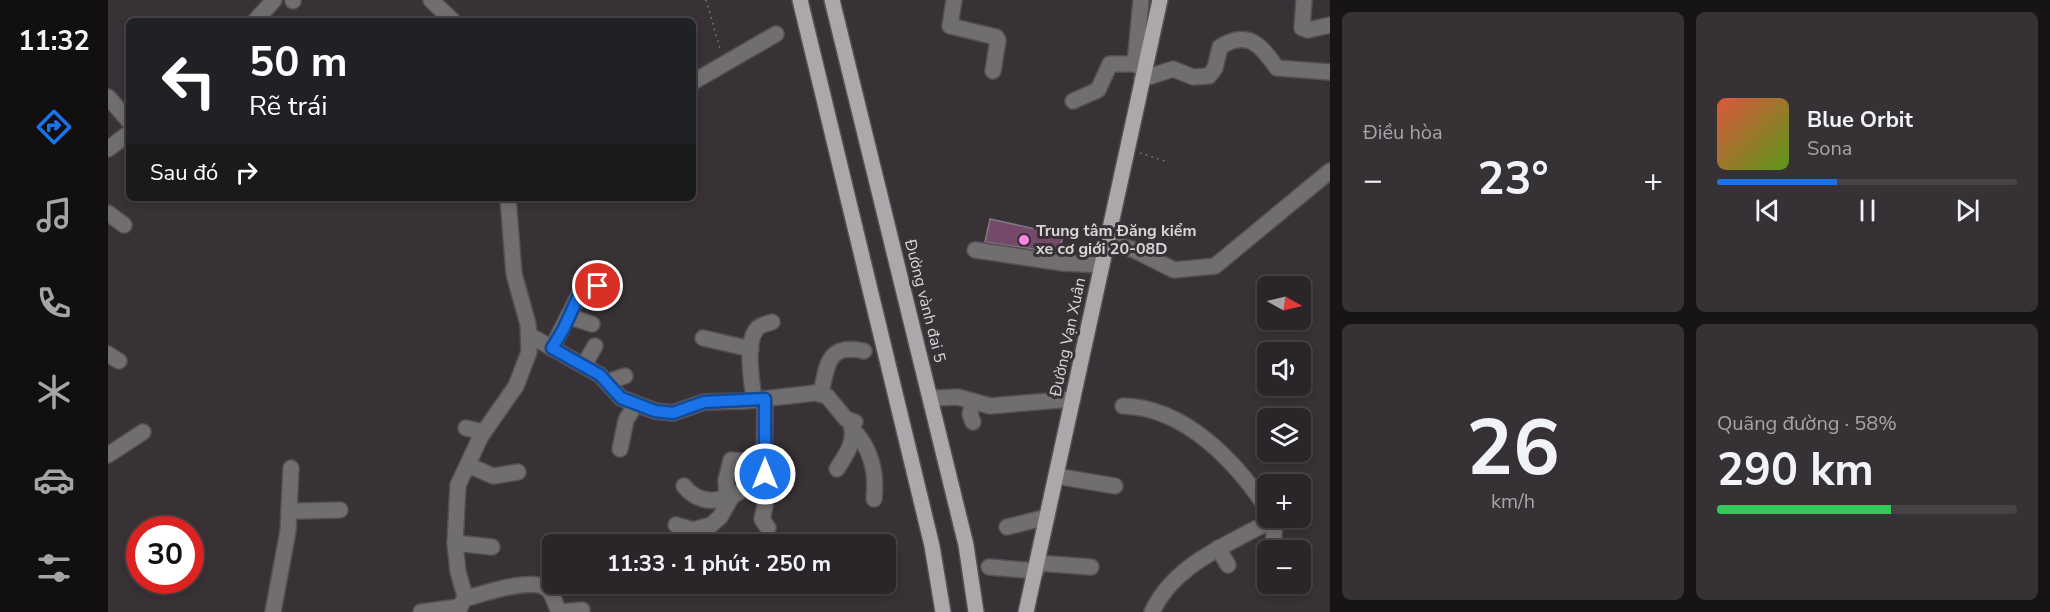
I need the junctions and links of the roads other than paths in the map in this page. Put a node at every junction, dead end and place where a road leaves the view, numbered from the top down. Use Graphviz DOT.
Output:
graph roads {
  1 [pos="274,0"];
  2 [pos="800,0"];
  3 [pos="832,0"];
  4 [pos="954,0"];
  5 [pos="1141,0"];
  6 [pos="1160,0"];
  7 [pos="1304,0"];
  8 [pos="439,3"];
  9 [pos="258,18"];
  10 [pos="451,18"];
  11 [pos="1330,25"];
  12 [pos="776,34"];
  13 [pos="993,70"];
  14 [pos="1140,70"];
  15 [pos="1330,72"];
  16 [pos="696,80"];
  17 [pos="108,97"];
  18 [pos="1072,101"];
  19 [pos="126,118"];
  20 [pos="126,135"];
  21 [pos="108,149"];
  22 [pos="1330,171"];
  23 [pos="508,201"];
  24 [pos="108,213"];
  25 [pos="124,225"];
  26 [pos="1107,242"];
  27 [pos="975,250"];
  28 [pos="1102,265"];
  29 [pos="598,286"];
  30 [pos="570,317"];
  31 [pos="772,322"];
  32 [pos="592,324"];
  33 [pos="529,335"];
  34 [pos="703,338"];
  35 [pos="595,346"];
  36 [pos="552,348"];
  37 [pos="751,349"];
  38 [pos="864,351"];
  39 [pos="584,365"];
  40 [pos="625,376"];
  41 [pos="607,382"];
  42 [pos="821,394"];
  43 [pos="935,398"];
  44 [pos="1073,399"];
  45 [pos="760,400"];
  46 [pos="973,401"];
  47 [pos="635,405"];
  48 [pos="1123,406"];
  49 [pos="973,422"];
  50 [pos="852,425"];
  51 [pos="466,428"];
  52 [pos="143,432"];
  53 [pos="483,432"];
  54 [pos="620,449"];
  55 [pos="108,455"];
  56 [pos="468,465"];
  57 [pos="291,468"];
  58 [pos="837,469"];
  59 [pos="518,471"];
  60 [pos="765,471"];
  61 [pos="1056,476"];
  62 [pos="684,486"];
  63 [pos="1115,486"];
  64 [pos="1257,494"];
  65 [pos="727,499"];
  66 [pos="874,499"];
  67 [pos="292,510"];
  68 [pos="340,510"];
  69 [pos="1047,517"];
  70 [pos="676,525"];
  71 [pos="1257,525"];
  72 [pos="1007,527"];
  73 [pos="768,528"];
  74 [pos="455,543"];
  75 [pos="492,547"];
  76 [pos="1218,548"];
  77 [pos="1228,565"];
  78 [pos="989,567"];
  79 [pos="1036,567"];
  80 [pos="1091,567"];
  81 [pos="460,606"];
  82 [pos="582,610"];
  83 [pos="273,612"];
  84 [pos="421,612"];
  85 [pos="943,612"];
  86 [pos="976,612"];
  87 [pos="1026,612"];
  88 [pos="1152,612"];
  1 -- 9 [label="street"];
  2 -- 85 [label="main road"];
  3 -- 86 [label="main road, Đường vành đai 5"];
  4 -- 13 [label="street"];
  5 -- 14 [label="street"];
  6 -- 14 [label="main road, Đường Vạn Xuân"];
  7 -- 11 [label="street"];
  8 -- 10 [label="street"];
  12 -- 16 [label="street"];
  14 -- 15 [label="street"];
  14 -- 18 [label="street"];
  14 -- 26 [label="main road, Đường Vạn Xuân"];
  17 -- 19 [label="street"];
  20 -- 21 [label="street"];
  22 -- 26 [label="street"];
  23 -- 33 [label="street"];
  24 -- 25 [label="street"];
  26 -- 28 [label="main road, Đường Vạn Xuân"];
  27 -- 28 [label="street"];
  28 -- 44 [label="main road, Đường Vạn Xuân"];
  29 -- 30 [label="street"];
  30 -- 32 [label="street"];
  30 -- 36 [label="street"];
  31 -- 37 [label="street"];
  33 -- 36 [label="street"];
  33 -- 53 [label="street"];
  34 -- 37 [label="street"];
  35 -- 39 [label="street"];
  36 -- 39 [label="street"];
  37 -- 45 [label="street"];
  38 -- 42 [label="street"];
  39 -- 41 [label="street"];
  40 -- 41 [label="street"];
  41 -- 47 [label="street"];
  42 -- 45 [label="street"];
  42 -- 50 [label="street"];
  43 -- 46 [label="street"];
  44 -- 46 [label="street"];
  44 -- 61 [label="main road, Đường Vạn Xuân"];
  45 -- 47 [label="street"];
  45 -- 60 [label="street"];
  46 -- 49 [label="street"];
  47 -- 54 [label="street"];
  48 -- 64 [label="street"];
  50 -- 58 [label="street"];
  50 -- 66 [label="street"];
  51 -- 53 [label="street"];
  52 -- 55 [label="street"];
  53 -- 56 [label="street"];
  56 -- 59 [label="street"];
  56 -- 74 [label="street"];
  57 -- 67 [label="street"];
  60 -- 65 [label="street"];
  60 -- 65 [label="street"];
  60 -- 73 [label="street"];
  61 -- 63 [label="street"];
  61 -- 69 [label="main road, Đường Vạn Xuân"];
  62 -- 65 [label="street"];
  65 -- 70 [label="street"];
  67 -- 68 [label="street"];
  67 -- 83 [label="street"];
  69 -- 72 [label="street"];
  69 -- 79 [label="main road, Đường Vạn Xuân"];
  71 -- 76 [label="street"];
  74 -- 75 [label="street"];
  74 -- 81 [label="street"];
  76 -- 77 [label="street"];
  76 -- 88 [label="street"];
  78 -- 79 [label="street"];
  79 -- 80 [label="street"];
  79 -- 87 [label="main road, Đường Vạn Xuân"];
  81 -- 82 [label="street"];
  81 -- 84 [label="street"];
}
